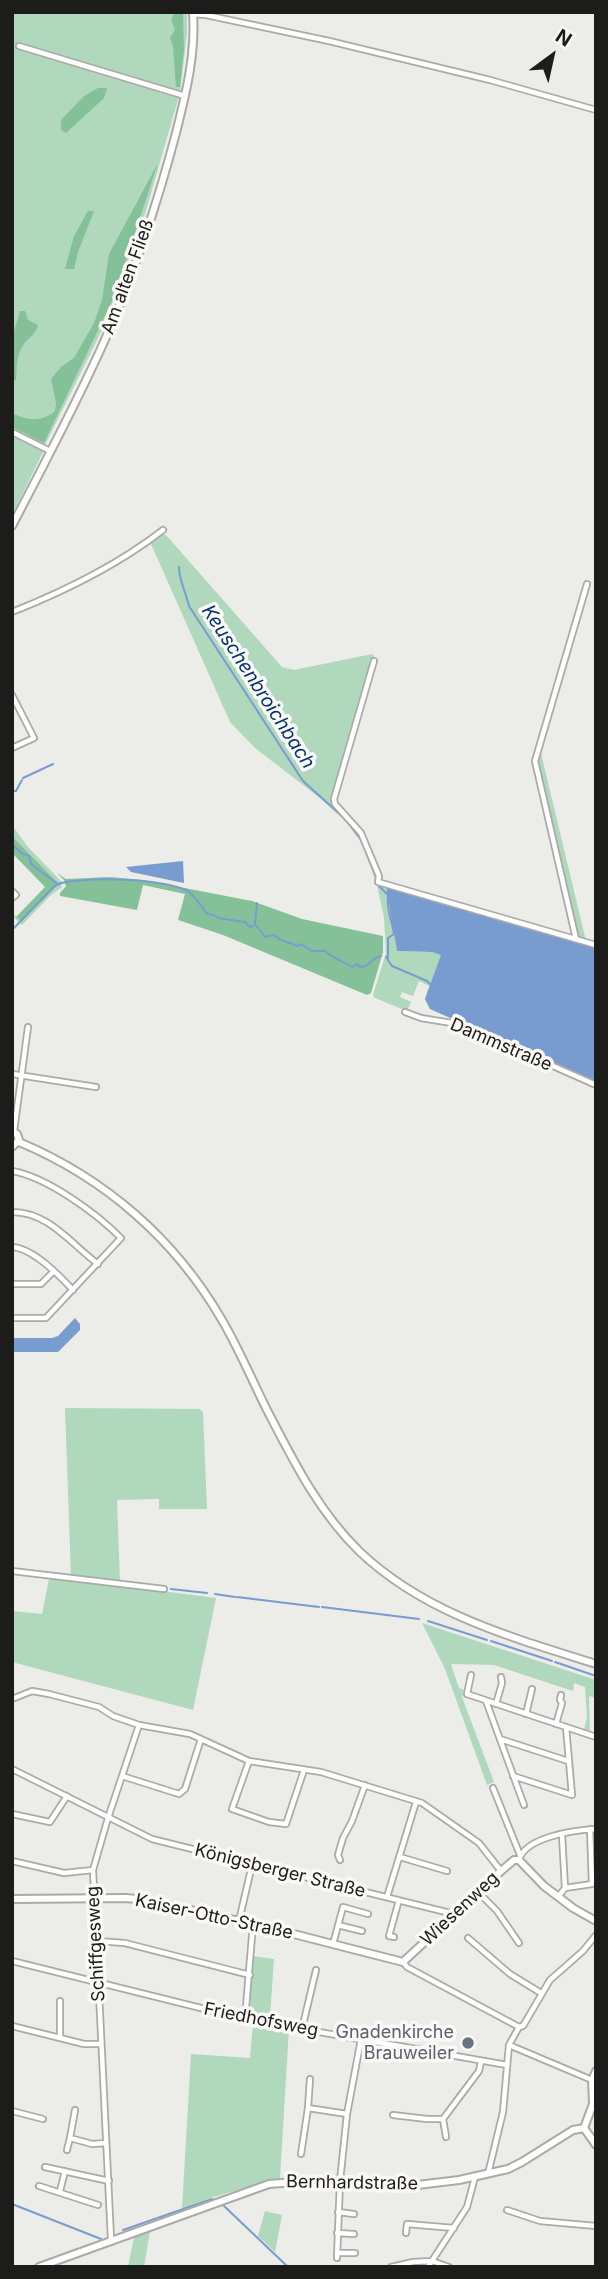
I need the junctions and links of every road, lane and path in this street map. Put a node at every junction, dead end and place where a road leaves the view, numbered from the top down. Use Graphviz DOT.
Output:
graph roads {
  1 [pos="192,14"];
  2 [pos="19,46"];
  3 [pos="184,96"];
  4 [pos="596,110"];
  5 [pos="12,432"];
  6 [pos="50,451"];
  7 [pos="12,526"];
  8 [pos="163,530"];
  9 [pos="587,584"];
  10 [pos="12,612"];
  11 [pos="374,661"];
  12 [pos="12,695"];
  13 [pos="12,748"];
  14 [pos="12,891"];
  15 [pos="12,898"];
  16 [pos="576,939"];
  17 [pos="596,945"];
  18 [pos="404,1012"];
  19 [pos="28,1027"];
  20 [pos="12,1074"];
  21 [pos="21,1075"];
  22 [pos="596,1085"];
  23 [pos="96,1087"];
  24 [pos="13,1131"];
  25 [pos="19,1142"];
  26 [pos="12,1147"];
  27 [pos="12,1171"];
  28 [pos="12,1212"];
  29 [pos="12,1247"];
  30 [pos="98,1264"];
  31 [pos="54,1271"];
  32 [pos="12,1284"];
  33 [pos="73,1290"];
  34 [pos="12,1318"];
  35 [pos="12,1571"];
  36 [pos="163,1589"];
  37 [pos="596,1664"];
  38 [pos="471,1675"];
  39 [pos="501,1676"];
  40 [pos="532,1689"];
  41 [pos="561,1695"];
  42 [pos="12,1699"];
  43 [pos="486,1701"];
  44 [pos="496,1704"];
  45 [pos="526,1714"];
  46 [pos="556,1724"];
  47 [pos="139,1725"];
  48 [pos="566,1727"];
  49 [pos="596,1737"];
  50 [pos="201,1739"];
  51 [pos="500,1739"];
  52 [pos="248,1761"];
  53 [pos="568,1761"];
  54 [pos="12,1769"];
  55 [pos="303,1770"];
  56 [pos="122,1776"];
  57 [pos="513,1776"];
  58 [pos="365,1785"];
  59 [pos="493,1788"];
  60 [pos="67,1796"];
  61 [pos="416,1802"];
  62 [pos="524,1805"];
  63 [pos="12,1814"];
  64 [pos="108,1818"];
  65 [pos="593,1829"];
  66 [pos="562,1835"];
  67 [pos="400,1857"];
  68 [pos="520,1858"];
  69 [pos="340,1860"];
  70 [pos="12,1861"];
  71 [pos="252,1865"];
  72 [pos="447,1871"];
  73 [pos="501,1871"];
  74 [pos="93,1873"];
  75 [pos="565,1888"];
  76 [pos="479,1893"];
  77 [pos="387,1897"];
  78 [pos="558,1897"];
  79 [pos="12,1899"];
  80 [pos="93,1899"];
  81 [pos="399,1900"];
  82 [pos="368,1913"];
  83 [pos="455,1915"];
  84 [pos="239,1921"];
  85 [pos="596,1921"];
  86 [pos="253,1924"];
  87 [pos="338,1925"];
  88 [pos="362,1931"];
  89 [pos="596,1936"];
  90 [pos="394,1937"];
  91 [pos="468,1938"];
  92 [pos="97,1941"];
  93 [pos="519,1943"];
  94 [pos="333,1944"];
  95 [pos="12,1961"];
  96 [pos="403,1962"];
  97 [pos="316,1970"];
  98 [pos="250,1975"];
  99 [pos="99,1982"];
  100 [pos="541,1993"];
  101 [pos="60,2001"];
  102 [pos="245,2019"];
  103 [pos="12,2026"];
  104 [pos="519,2027"];
  105 [pos="302,2029"];
  106 [pos="60,2038"];
  107 [pos="361,2039"];
  108 [pos="100,2044"];
  109 [pos="509,2045"];
  110 [pos="481,2062"];
  111 [pos="507,2065"];
  112 [pos="596,2071"];
  113 [pos="310,2079"];
  114 [pos="592,2080"];
  115 [pos="308,2108"];
  116 [pos="75,2110"];
  117 [pos="12,2112"];
  118 [pos="347,2115"];
  119 [pos="393,2115"];
  120 [pos="43,2119"];
  121 [pos="443,2119"];
  122 [pos="584,2128"];
  123 [pos="446,2137"];
  124 [pos="70,2138"];
  125 [pos="106,2143"];
  126 [pos="596,2145"];
  127 [pos="67,2150"];
  128 [pos="301,2154"];
  129 [pos="45,2167"];
  130 [pos="65,2171"];
  131 [pos="488,2174"];
  132 [pos="475,2177"];
  133 [pos="108,2181"];
  134 [pos="340,2181"];
  135 [pos="39,2186"];
  136 [pos="60,2191"];
  137 [pos="98,2204"];
  138 [pos="508,2210"];
  139 [pos="338,2213"];
  140 [pos="354,2214"];
  141 [pos="596,2227"];
  142 [pos="454,2228"];
  143 [pos="337,2233"];
  144 [pos="406,2233"];
  145 [pos="354,2234"];
  146 [pos="111,2239"];
  147 [pos="355,2253"];
  148 [pos="432,2261"];
  149 [pos="38,2267"];
  150 [pos="391,2267"];
  151 [pos="428,2267"];
  152 [pos="449,2267"];
  1 -- 3 [label="main road, Am alten Fließ"];
  1 -- 4 [label="street"];
  2 -- 3 [label="street"];
  3 -- 6 [label="main road, Am alten Fließ"];
  5 -- 6 [label="street"];
  6 -- 7 [label="main road, Am alten Fließ"];
  8 -- 10 [label="street"];
  9 -- 16 [label="street"];
  11 -- 16 [label="street"];
  12 -- 13 [label="street"];
  14 -- 15 [label="street"];
  16 -- 17 [label="street"];
  18 -- 22 [label="street, Dammstraße"];
  19 -- 21 [label="street"];
  20 -- 21 [label="street"];
  21 -- 23 [label="street"];
  21 -- 24 [label="street"];
  24 -- 25 [label="main road"];
  25 -- 26 [label="main road"];
  25 -- 37 [label="main road"];
  27 -- 30 [label="street"];
  28 -- 30 [label="street"];
  29 -- 31 [label="street"];
  30 -- 33 [label="street"];
  31 -- 32 [label="street"];
  31 -- 33 [label="street"];
  33 -- 34 [label="street"];
  35 -- 36 [label="street"];
  38 -- 43 [label="street"];
  39 -- 44 [label="street"];
  40 -- 45 [label="street"];
  41 -- 46 [label="street"];
  42 -- 47 [label="street"];
  43 -- 44 [label="street"];
  43 -- 51 [label="street"];
  44 -- 45 [label="street"];
  45 -- 46 [label="street"];
  46 -- 48 [label="street"];
  47 -- 50 [label="street"];
  47 -- 56 [label="street, Schiffgesweg"];
  48 -- 49 [label="street"];
  48 -- 53 [label="street"];
  50 -- 52 [label="street"];
  50 -- 56 [label="street"];
  51 -- 53 [label="street"];
  51 -- 57 [label="street"];
  52 -- 55 [label="street"];
  52 -- 55 [label="street"];
  53 -- 57 [label="street"];
  54 -- 60 [label="street, Königsberger Straße"];
  55 -- 58 [label="street"];
  56 -- 64 [label="street, Schiffgesweg"];
  57 -- 62 [label="street"];
  58 -- 61 [label="street"];
  58 -- 69 [label="street"];
  59 -- 68 [label="street"];
  60 -- 63 [label="street"];
  60 -- 64 [label="street, Königsberger Straße"];
  61 -- 67 [label="street"];
  61 -- 73 [label="street"];
  64 -- 71 [label="street, Königsberger Straße"];
  64 -- 74 [label="street, Schiffgesweg"];
  65 -- 66 [label="street"];
  65 -- 75 [label="street"];
  66 -- 68 [label="street"];
  66 -- 75 [label="street"];
  67 -- 72 [label="street"];
  67 -- 77 [label="street"];
  68 -- 73 [label="main road, Wiesenweg"];
  68 -- 78 [label="main road"];
  70 -- 74 [label="street"];
  71 -- 77 [label="street, Königsberger Straße"];
  71 -- 84 [label="street"];
  73 -- 76 [label="main road, Wiesenweg"];
  74 -- 80 [label="street, Schiffgesweg"];
  75 -- 78 [label="street"];
  76 -- 83 [label="main road, Wiesenweg"];
  76 -- 93 [label="street"];
  77 -- 81 [label="street, Königsberger Straße"];
  78 -- 85 [label="main road"];
  79 -- 80 [label="main road, Kaiser-Otto-Straße"];
  80 -- 84 [label="main road, Kaiser-Otto-Straße"];
  80 -- 92 [label="street, Schiffgesweg"];
  81 -- 83 [label="street, Königsberger Straße"];
  81 -- 90 [label="street"];
  82 -- 87 [label="street"];
  83 -- 96 [label="main road, Wiesenweg"];
  84 -- 86 [label="main road, Kaiser-Otto-Straße"];
  86 -- 94 [label="main road, Kaiser-Otto-Straße"];
  86 -- 98 [label="street"];
  87 -- 88 [label="street"];
  87 -- 94 [label="street"];
  89 -- 100 [label="street"];
  91 -- 100 [label="street"];
  92 -- 98 [label="street"];
  92 -- 99 [label="street, Schiffgesweg"];
  94 -- 96 [label="main road, Kaiser-Otto-Straße"];
  95 -- 99 [label="street, Friedhofsweg"];
  96 -- 104 [label="street, Kaiser-Otto-Straße"];
  97 -- 105 [label="street"];
  98 -- 102 [label="street"];
  99 -- 102 [label="street, Friedhofsweg"];
  99 -- 108 [label="street, Schiffgesweg"];
  100 -- 104 [label="street"];
  101 -- 106 [label="street"];
  102 -- 105 [label="street, Friedhofsweg"];
  103 -- 106 [label="street"];
  104 -- 109 [label="street"];
  105 -- 107 [label="street, Friedhofsweg"];
  106 -- 108 [label="street"];
  107 -- 110 [label="street, Friedhofsweg"];
  107 -- 118 [label="street"];
  108 -- 125 [label="street, Schiffgesweg"];
  109 -- 111 [label="street"];
  109 -- 114 [label="street"];
  110 -- 111 [label="street, Friedhofsweg"];
  110 -- 121 [label="street"];
  111 -- 131 [label="street"];
  112 -- 114 [label="main road"];
  113 -- 115 [label="street"];
  114 -- 122 [label="main road"];
  115 -- 118 [label="street"];
  115 -- 128 [label="street"];
  116 -- 124 [label="street"];
  117 -- 120 [label="street"];
  118 -- 134 [label="street"];
  119 -- 121 [label="street"];
  121 -- 123 [label="street"];
  122 -- 126 [label="main road"];
  122 -- 131 [label="main road, Bernhardstraße"];
  124 -- 125 [label="street"];
  124 -- 127 [label="street"];
  125 -- 133 [label="street, Schiffgesweg"];
  129 -- 130 [label="street"];
  130 -- 133 [label="street"];
  130 -- 136 [label="street"];
  131 -- 132 [label="main road, Bernhardstraße"];
  132 -- 134 [label="main road, Bernhardstraße"];
  132 -- 142 [label="street"];
  133 -- 146 [label="street, Schiffgesweg"];
  134 -- 139 [label="street"];
  134 -- 146 [label="main road, Bernhardstraße"];
  135 -- 136 [label="street"];
  136 -- 137 [label="street"];
  138 -- 141 [label="street"];
  139 -- 140 [label="street"];
  139 -- 143 [label="street"];
  142 -- 144 [label="street"];
  142 -- 148 [label="street"];
  143 -- 145 [label="street"];
  143 -- 147 [label="street"];
  146 -- 149 [label="main road, Bernhardstraße"];
  148 -- 150 [label="street"];
  148 -- 151 [label="street"];
  148 -- 152 [label="street"];
}
